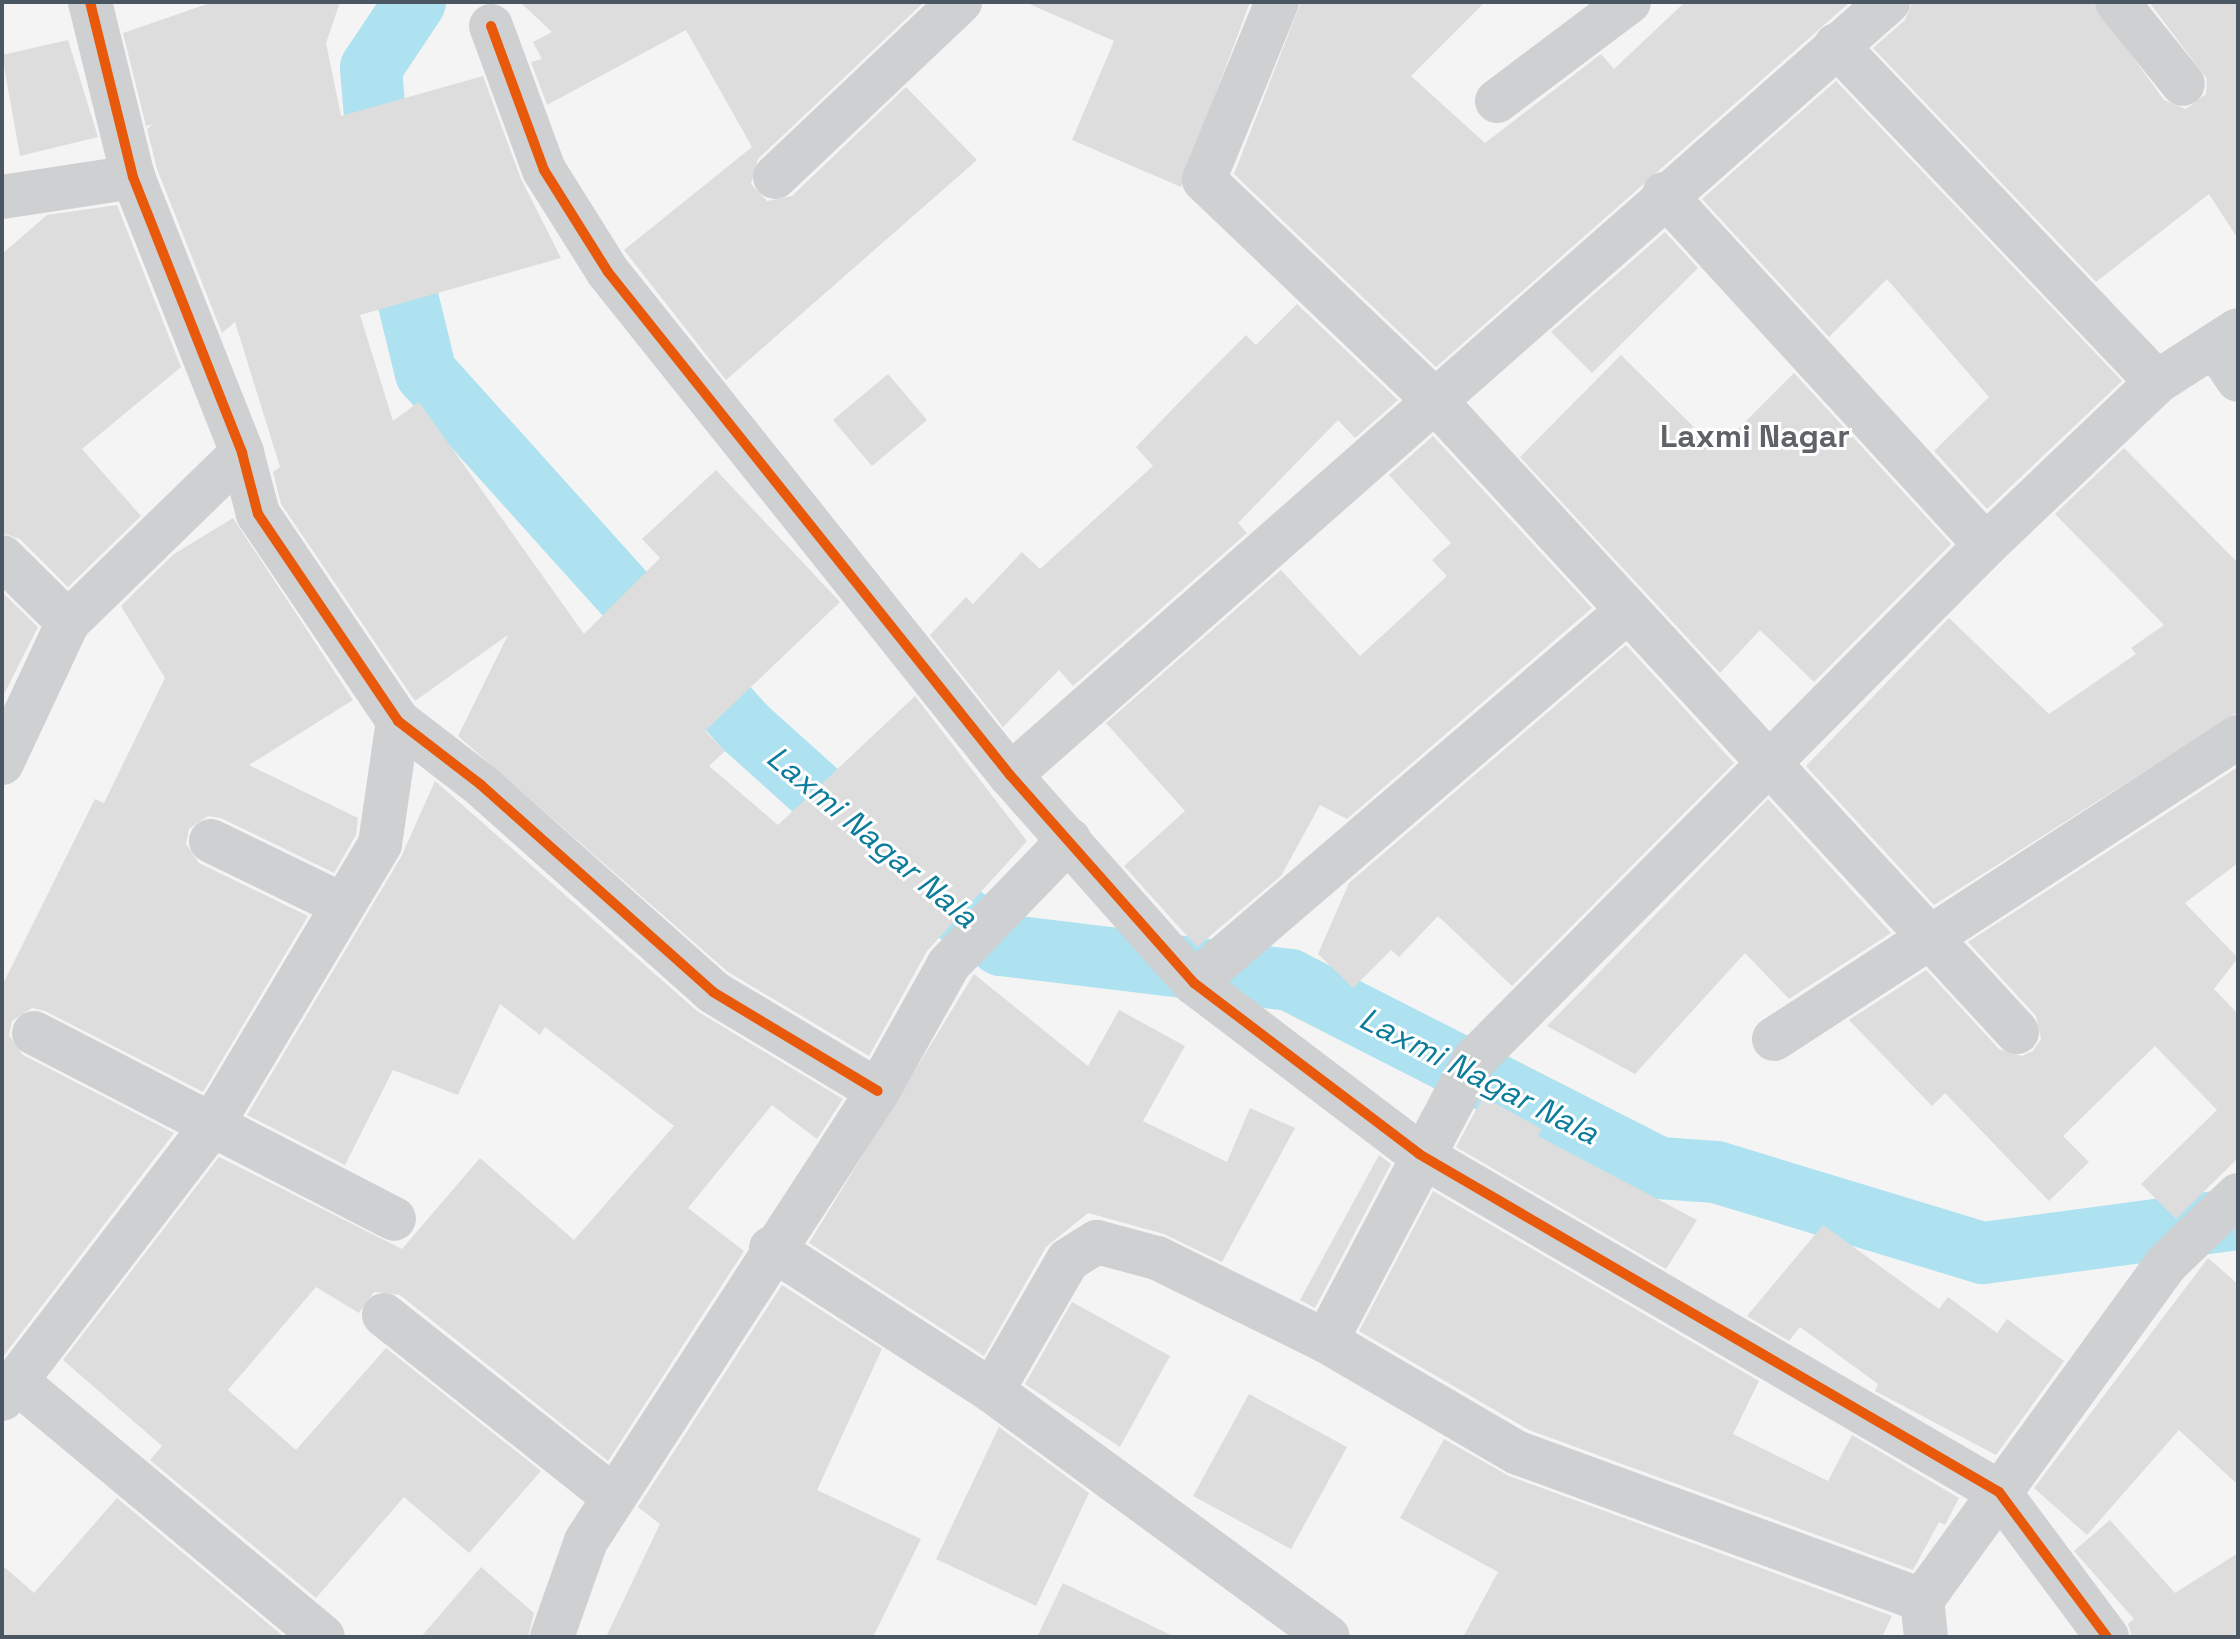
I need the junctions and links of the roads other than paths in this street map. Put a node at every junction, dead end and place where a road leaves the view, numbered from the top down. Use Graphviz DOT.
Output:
graph roads {
  1 [pos="90,2"];
  2 [pos="960,2"];
  3 [pos="1277,2"];
  4 [pos="1629,2"];
  5 [pos="1888,2"];
  6 [pos="2117,2"];
  7 [pos="491,26"];
  8 [pos="1836,45"];
  9 [pos="2183,84"];
  10 [pos="1497,101"];
  11 [pos="133,177"];
  12 [pos="775,177"];
  13 [pos="1664,194"];
  14 [pos="2,197"];
  15 [pos="2230,352"];
  16 [pos="2157,382"];
  17 [pos="1436,402"];
  18 [pos="242,453"];
  19 [pos="1986,545"];
  20 [pos="2,557"];
  21 [pos="1624,614"];
  22 [pos="68,622"];
  23 [pos="398,721"];
  24 [pos="2238,737"];
  25 [pos="2,763"];
  26 [pos="1769,763"];
  27 [pos="1010,775"];
  28 [pos="1069,840"];
  29 [pos="211,841"];
  30 [pos="343,905"];
  31 [pos="1935,940"];
  32 [pos="1194,983"];
  33 [pos="2017,1032"];
  34 [pos="34,1033"];
  35 [pos="1774,1039"];
  36 [pos="878,1091"];
  37 [pos="212,1125"];
  38 [pos="1419,1154"];
  39 [pos="2233,1200"];
  40 [pos="394,1219"];
  41 [pos="771,1248"];
  42 [pos="384,1315"];
  43 [pos="1326,1341"];
  44 [pos="10,1391"];
  45 [pos="992,1391"];
  46 [pos="1999,1492"];
  47 [pos="614,1497"];
  48 [pos="1924,1619"];
  49 [pos="323,1637"];
  50 [pos="552,1637"];
  51 [pos="1328,1637"];
  52 [pos="2107,1637"];
  1 -- 11 [label="street"];
  2 -- 12 [label="street"];
  3 -- 17 [label="street"];
  4 -- 10 [label="street"];
  5 -- 8 [label="street"];
  6 -- 9 [label="street"];
  7 -- 27 [label="street"];
  8 -- 13 [label="street"];
  8 -- 16 [label="street"];
  11 -- 14 [label="street"];
  11 -- 18 [label="street"];
  13 -- 17 [label="street"];
  13 -- 19 [label="street"];
  15 -- 16 [label="street"];
  16 -- 19 [label="street"];
  17 -- 21 [label="street"];
  17 -- 27 [label="street"];
  18 -- 22 [label="street"];
  18 -- 23 [label="street"];
  19 -- 26 [label="street"];
  20 -- 22 [label="street"];
  21 -- 26 [label="street"];
  21 -- 32 [label="street"];
  22 -- 25 [label="street"];
  23 -- 30 [label="street"];
  23 -- 36 [label="street"];
  24 -- 31 [label="street"];
  26 -- 31 [label="street"];
  26 -- 38 [label="street"];
  27 -- 28 [label="street"];
  28 -- 32 [label="street"];
  28 -- 36 [label="street"];
  29 -- 30 [label="street"];
  30 -- 37 [label="street"];
  31 -- 33 [label="street"];
  31 -- 35 [label="street"];
  32 -- 38 [label="street"];
  34 -- 37 [label="street"];
  36 -- 41 [label="street"];
  37 -- 40 [label="street"];
  37 -- 44 [label="street"];
  38 -- 43 [label="street"];
  38 -- 46 [label="street"];
  39 -- 46 [label="street"];
  41 -- 45 [label="street"];
  41 -- 47 [label="street"];
  42 -- 47 [label="street"];
  43 -- 45 [label="street"];
  43 -- 48 [label="street"];
  44 -- 49 [label="street"];
  45 -- 51 [label="street"];
  46 -- 48 [label="street"];
  46 -- 52 [label="street"];
  47 -- 50 [label="street"];
}
